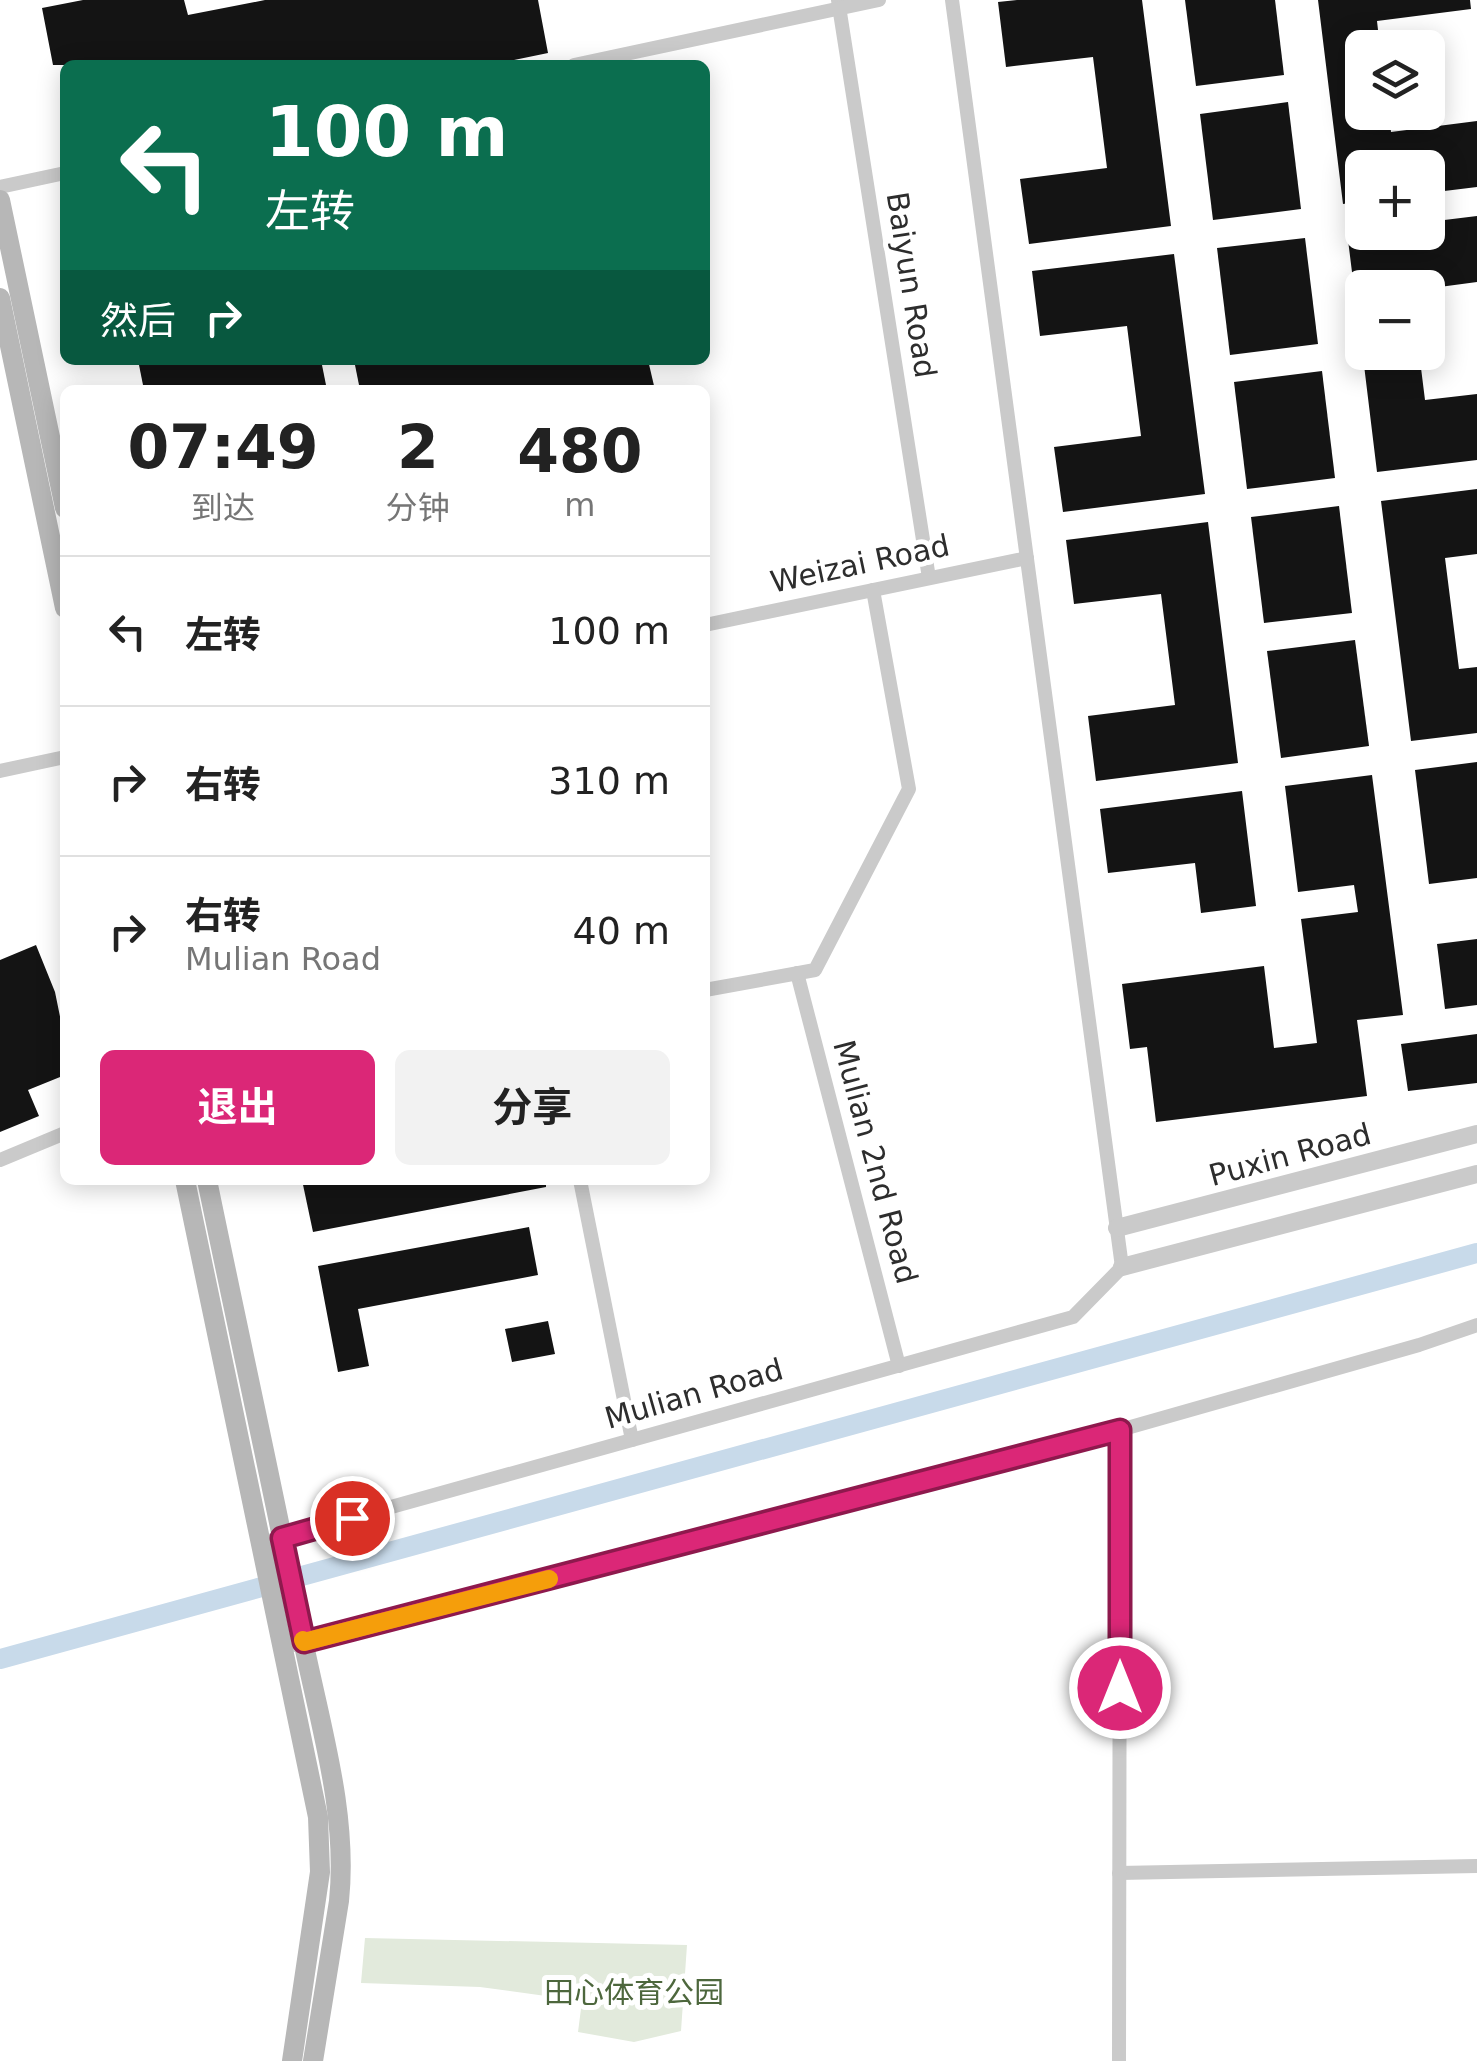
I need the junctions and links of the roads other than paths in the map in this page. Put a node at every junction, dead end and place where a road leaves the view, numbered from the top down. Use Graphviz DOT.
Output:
graph roads {
  1 [pos="879,0"];
  2 [pos="952,0"];
  3 [pos="839,4"];
  4 [pos="596,60"];
  5 [pos="60,174"];
  6 [pos="0,187"];
  7 [pos="0,200"];
  8 [pos="0,298"];
  9 [pos="19,389"];
  10 [pos="60,495"];
  11 [pos="1027,558"];
  12 [pos="930,578"];
  13 [pos="60,584"];
  14 [pos="872,590"];
  15 [pos="710,624"];
  16 [pos="60,758"];
  17 [pos="0,770"];
  18 [pos="797,973"];
  19 [pos="710,989"];
  20 [pos="1477,1134"];
  21 [pos="60,1135"];
  22 [pos="0,1160"];
  23 [pos="1477,1174"];
  24 [pos="186,1185"];
  25 [pos="207,1185"];
  26 [pos="581,1185"];
  27 [pos="1117,1228"];
  28 [pos="1122,1267"];
  29 [pos="1477,1326"];
  30 [pos="899,1366"];
  31 [pos="1120,1430"];
  32 [pos="632,1440"];
  33 [pos="272,1540"];
  34 [pos="293,1645"];
  35 [pos="1477,1866"];
  36 [pos="1120,1873"];
  37 [pos="292,2061"];
  38 [pos="313,2061"];
  39 [pos="1119,2061"];
  1 -- 3 [label="street"];
  2 -- 11 [label="street"];
  3 -- 4 [label="street"];
  3 -- 12 [label="street, Baiyun Road"];
  5 -- 6 [label="street"];
  7 -- 9 [label="main road"];
  8 -- 9 [label="main road"];
  9 -- 10 [label="main road"];
  9 -- 13 [label="main road"];
  11 -- 12 [label="street, Weizai Road"];
  11 -- 27 [label="street"];
  12 -- 14 [label="street, Weizai Road"];
  14 -- 15 [label="street, Weizai Road"];
  14 -- 18 [label="street"];
  16 -- 17 [label="street"];
  18 -- 19 [label="street"];
  18 -- 30 [label="street, Mulian 2nd Road"];
  20 -- 27 [label="street, Puxin Road"];
  21 -- 22 [label="street"];
  23 -- 28 [label="street"];
  24 -- 33 [label="main road"];
  25 -- 33 [label="main road"];
  26 -- 32 [label="street"];
  27 -- 28 [label="street"];
  28 -- 30 [label="street, Mulian Road"];
  29 -- 31 [label="street"];
  30 -- 32 [label="street, Mulian Road"];
  31 -- 34 [label="street"];
  31 -- 36 [label="street"];
  32 -- 33 [label="street, Mulian Road"];
  33 -- 34 [label="main road"];
  34 -- 37 [label="main road"];
  34 -- 38 [label="main road"];
  35 -- 36 [label="street"];
  36 -- 39 [label="street"];
}
